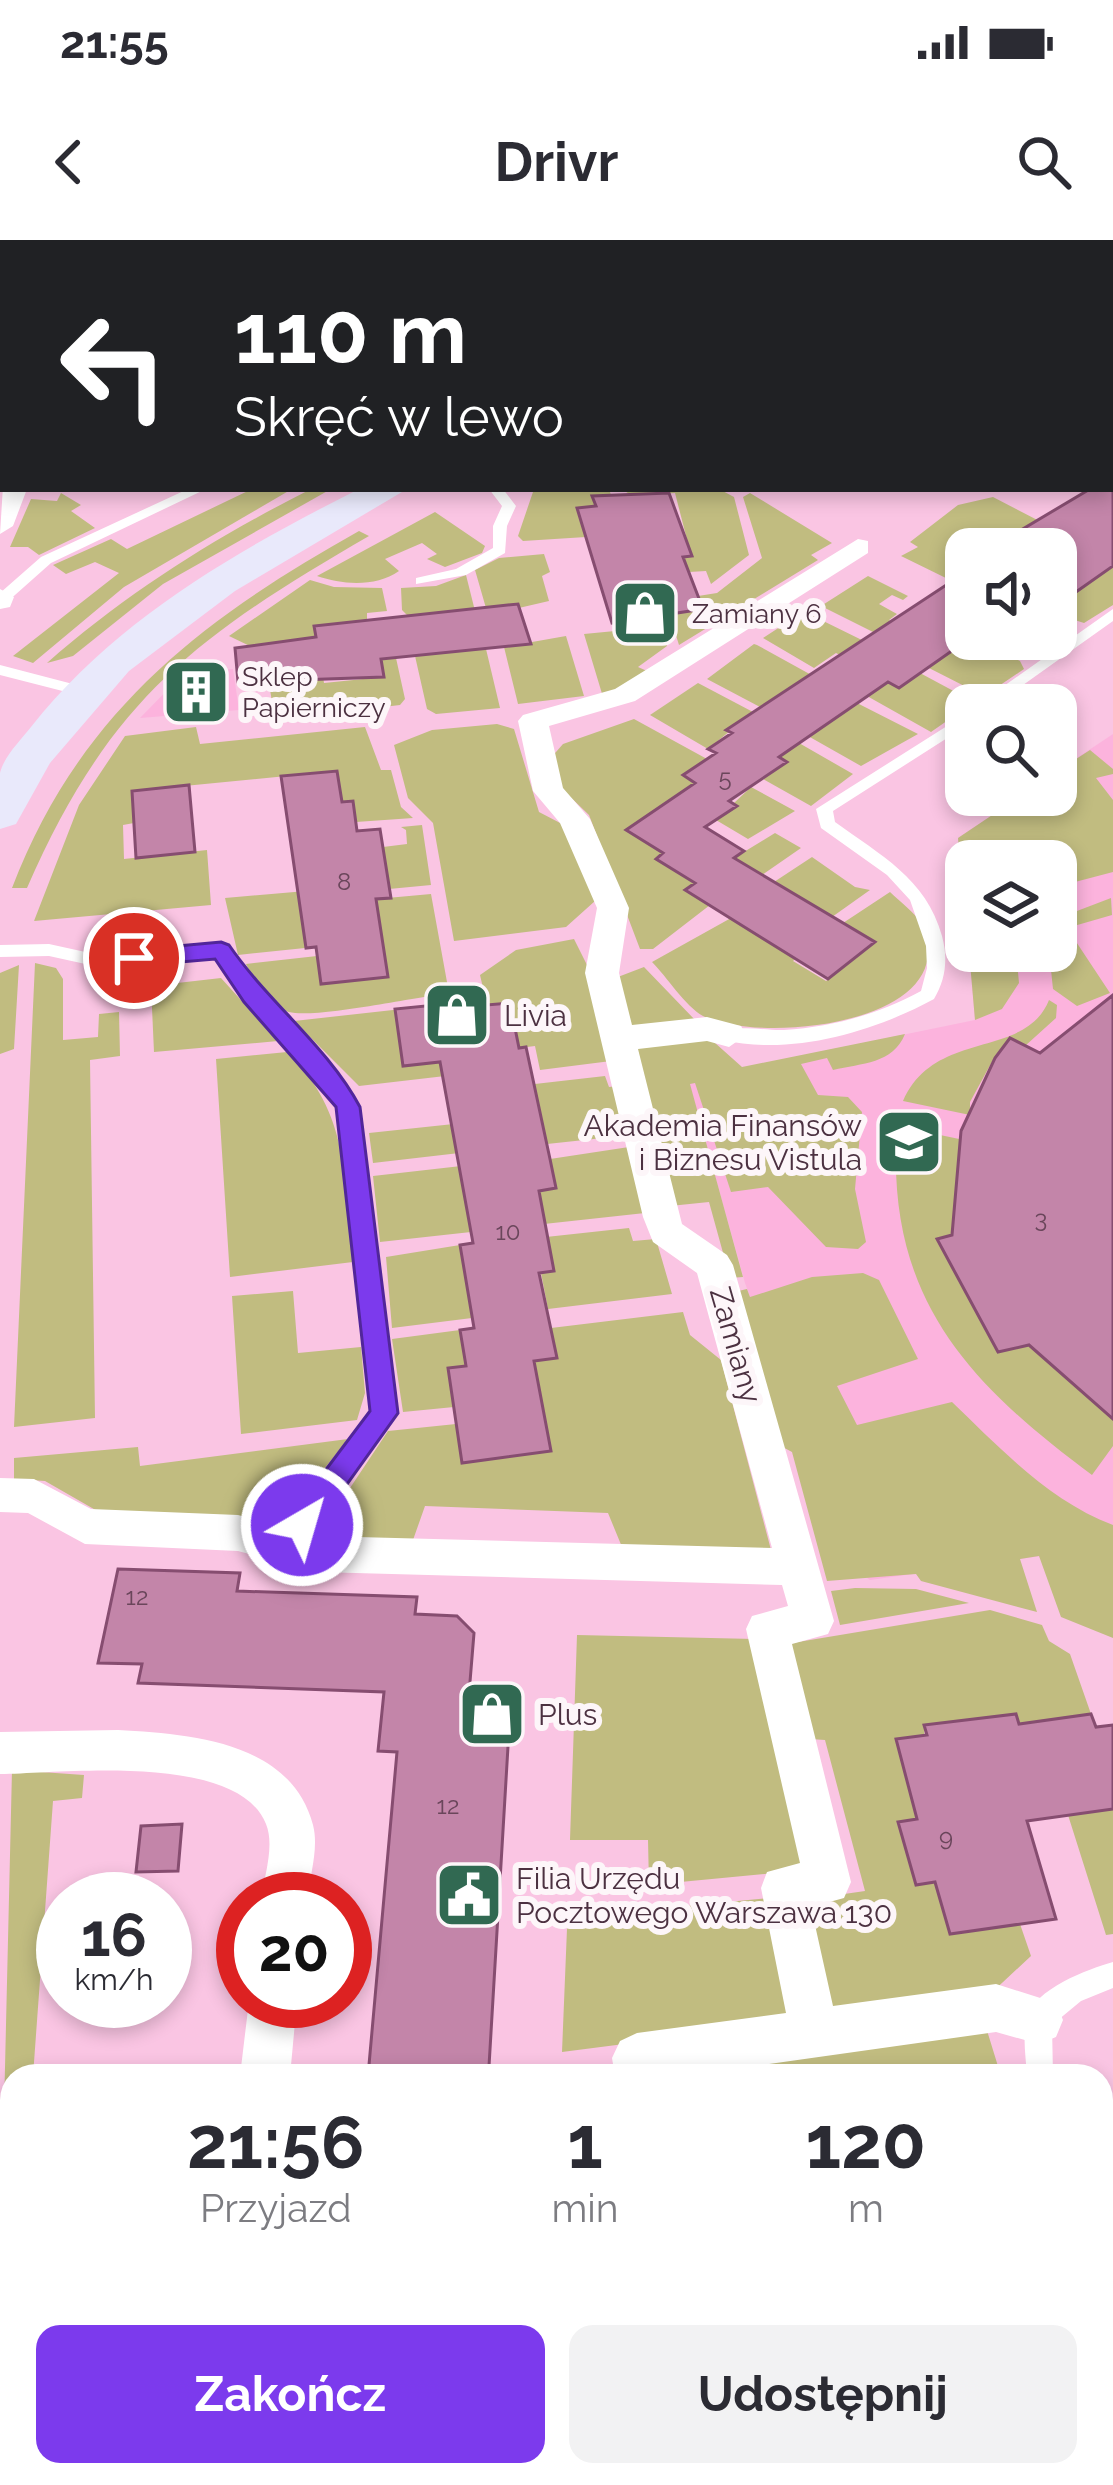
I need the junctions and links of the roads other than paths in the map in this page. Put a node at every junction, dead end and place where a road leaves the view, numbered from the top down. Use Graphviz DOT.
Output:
graph roads {
  1 [pos="13,492"];
  2 [pos="193,492"];
  3 [pos="383,492"];
  4 [pos="498,492"];
  5 [pos="0,526"];
  6 [pos="858,547"];
  7 [pos="421,581"];
  8 [pos="0,600"];
  9 [pos="1113,614"];
  10 [pos="0,670"];
  11 [pos="1015,684"];
  12 [pos="86,692"];
  13 [pos="945,732"];
  14 [pos="0,814"];
  15 [pos="0,951"];
  16 [pos="729,1035"];
  17 [pos="617,1039"];
  18 [pos="0,1495"];
  19 [pos="302,1525"];
  20 [pos="798,1568"];
  21 [pos="0,1753"];
  22 [pos="286,1872"];
  23 [pos="1113,1975"];
  24 [pos="1039,2020"];
  25 [pos="270,2028"];
  26 [pos="814,2033"];
  27 [pos="266,2064"];
  28 [pos="638,2064"];
  29 [pos="1040,2064"];
  1 -- 5 [label="street"];
  2 -- 8 [label="lane"];
  3 -- 12 [label="street"];
  4 -- 7 [label="lane"];
  6 -- 17 [label="street, Zamiany"];
  9 -- 11 [label="lane"];
  10 -- 12 [label="lane"];
  12 -- 14 [label="street"];
  13 -- 16 [label="lane"];
  15 -- 19 [label="lane"];
  16 -- 17 [label="street"];
  17 -- 20 [label="street, Zamiany"];
  18 -- 20 [label="street"];
  20 -- 26 [label="street, Zamiany"];
  21 -- 22 [label="street"];
  23 -- 24 [label="lane"];
  24 -- 26 [label="street"];
  24 -- 29 [label="lane"];
  25 -- 27 [label="street"];
  26 -- 28 [label="street"];
}
